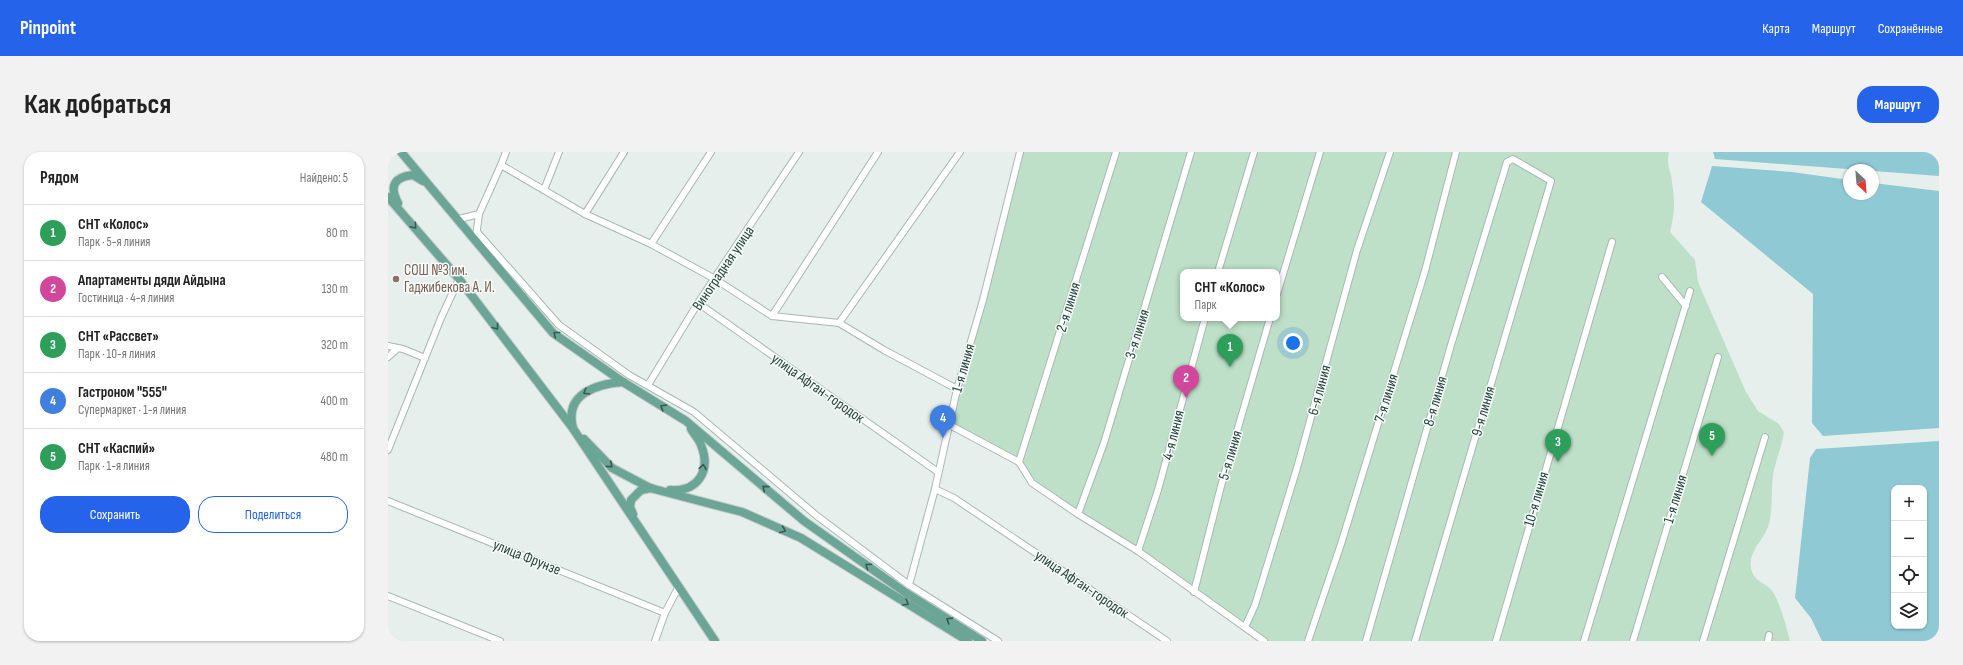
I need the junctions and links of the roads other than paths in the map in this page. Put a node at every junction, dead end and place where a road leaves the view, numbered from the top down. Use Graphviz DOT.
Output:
graph roads {
  1 [pos="401,152"];
  2 [pos="506,152"];
  3 [pos="559,152"];
  4 [pos="624,152"];
  5 [pos="711,152"];
  6 [pos="799,152"];
  7 [pos="878,152"];
  8 [pos="960,152"];
  9 [pos="1020,152"];
  10 [pos="1116,152"];
  11 [pos="1191,152"];
  12 [pos="1254,152"];
  13 [pos="1320,152"];
  14 [pos="1390,152"];
  15 [pos="1456,152"];
  16 [pos="1508,162"];
  17 [pos="501,165"];
  18 [pos="430,186"];
  19 [pos="544,190"];
  20 [pos="388,196"];
  21 [pos="403,213"];
  22 [pos="479,214"];
  23 [pos="585,214"];
  24 [pos="459,219"];
  25 [pos="476,236"];
  26 [pos="1612,242"];
  27 [pos="651,244"];
  28 [pos="1219,269"];
  29 [pos="1662,277"];
  30 [pos="459,279"];
  31 [pos="715,279"];
  32 [pos="1280,284"];
  33 [pos="1690,291"];
  34 [pos="698,303"];
  35 [pos="1686,306"];
  36 [pos="772,316"];
  37 [pos="1204,321"];
  38 [pos="1269,321"];
  39 [pos="839,323"];
  40 [pos="388,346"];
  41 [pos="397,348"];
  42 [pos="388,356"];
  43 [pos="1718,357"];
  44 [pos="425,358"];
  45 [pos="623,382"];
  46 [pos="648,385"];
  47 [pos="957,389"];
  48 [pos="686,421"];
  49 [pos="948,424"];
  50 [pos="572,428"];
  51 [pos="1764,437"];
  52 [pos="388,450"];
  53 [pos="1019,462"];
  54 [pos="938,472"];
  55 [pos="650,488"];
  56 [pos="935,489"];
  57 [pos="388,501"];
  58 [pos="1078,514"];
  59 [pos="638,525"];
  60 [pos="1138,551"];
  61 [pos="909,585"];
  62 [pos="678,588"];
  63 [pos="1194,592"];
  64 [pos="388,596"];
  65 [pos="665,613"];
  66 [pos="1245,627"];
  67 [pos="500,641"];
  68 [pos="655,641"];
  69 [pos="715,641"];
  70 [pos="968,641"];
  71 [pos="982,641"];
  72 [pos="998,641"];
  73 [pos="1167,641"];
  74 [pos="1264,641"];
  75 [pos="1308,641"];
  76 [pos="1366,641"];
  77 [pos="1415,641"];
  78 [pos="1496,641"];
  79 [pos="1584,641"];
  80 [pos="1633,641"];
  81 [pos="1703,641"];
  1 -- 18 [label="main road"];
  2 -- 17 [label="street"];
  3 -- 19 [label="street"];
  4 -- 23 [label="street"];
  5 -- 27 [label="street"];
  6 -- 31 [label="street, Виноградная улица"];
  7 -- 36 [label="street"];
  8 -- 39 [label="street"];
  9 -- 47 [label="street, 1-я линия"];
  10 -- 53 [label="street, 2-я линия"];
  11 -- 58 [label="street, 3-я линия"];
  12 -- 28 [label="street"];
  13 -- 32 [label="street"];
  14 -- 66 [label="street, 6-я линия"];
  15 -- 75 [label="street, 7-я линия"];
  16 -- 76 [label="street, 8-я линия"];
  16 -- 77 [label="street, 9-я линия"];
  17 -- 19 [label="street"];
  17 -- 22 [label="street"];
  18 -- 21 [label="main road"];
  18 -- 24 [label="main road"];
  19 -- 23 [label="street"];
  20 -- 21 [label="main road"];
  21 -- 30 [label="main road, one-way"];
  22 -- 24 [label="street"];
  22 -- 25 [label="street"];
  23 -- 27 [label="street"];
  24 -- 25 [label="main road"];
  45 -- 25 [label="main road, one-way"];
  25 -- 46 [label="street"];
  26 -- 78 [label="street, 10-я линия"];
  27 -- 31 [label="street"];
  29 -- 35 [label="street"];
  30 -- 44 [label="street"];
  30 -- 50 [label="main road, one-way"];
  31 -- 34 [label="street, Виноградная улица"];
  31 -- 36 [label="street"];
  33 -- 35 [label="street"];
  34 -- 46 [label="street, Виноградная улица"];
  34 -- 54 [label="street, улица Афган-городок"];
  35 -- 79 [label="street"];
  36 -- 39 [label="street"];
  37 -- 60 [label="street, 4-я линия"];
  38 -- 63 [label="street, 5-я линия"];
  39 -- 47 [label="street"];
  40 -- 41 [label="street"];
  41 -- 42 [label="street"];
  41 -- 44 [label="street"];
  43 -- 80 [label="street, 1-я линия"];
  44 -- 52 [label="street"];
  48 -- 45 [label="main road, one-way"];
  45 -- 50 [label="main road, one-way"];
  46 -- 61 [label="street"];
  47 -- 49 [label="street, 1-я линия"];
  55 -- 48 [label="main road, one-way"];
  71 -- 48 [label="main road, one-way"];
  49 -- 53 [label="street"];
  49 -- 54 [label="street, 1-я линия"];
  50 -- 55 [label="main road, one-way"];
  50 -- 59 [label="main road"];
  51 -- 81 [label="street"];
  53 -- 58 [label="street"];
  54 -- 56 [label="street, 1-я линия"];
  55 -- 59 [label="main road"];
  55 -- 70 [label="main road, one-way"];
  56 -- 61 [label="street, 1-я линия"];
  56 -- 73 [label="street, улица Афган-городок"];
  57 -- 65 [label="street, улица Фрунзе"];
  58 -- 60 [label="street"];
  59 -- 62 [label="main road"];
  60 -- 63 [label="street"];
  61 -- 72 [label="street"];
  62 -- 65 [label="street"];
  62 -- 69 [label="main road"];
  63 -- 66 [label="street"];
  64 -- 67 [label="street"];
  65 -- 68 [label="street"];
  66 -- 74 [label="street"];
}
